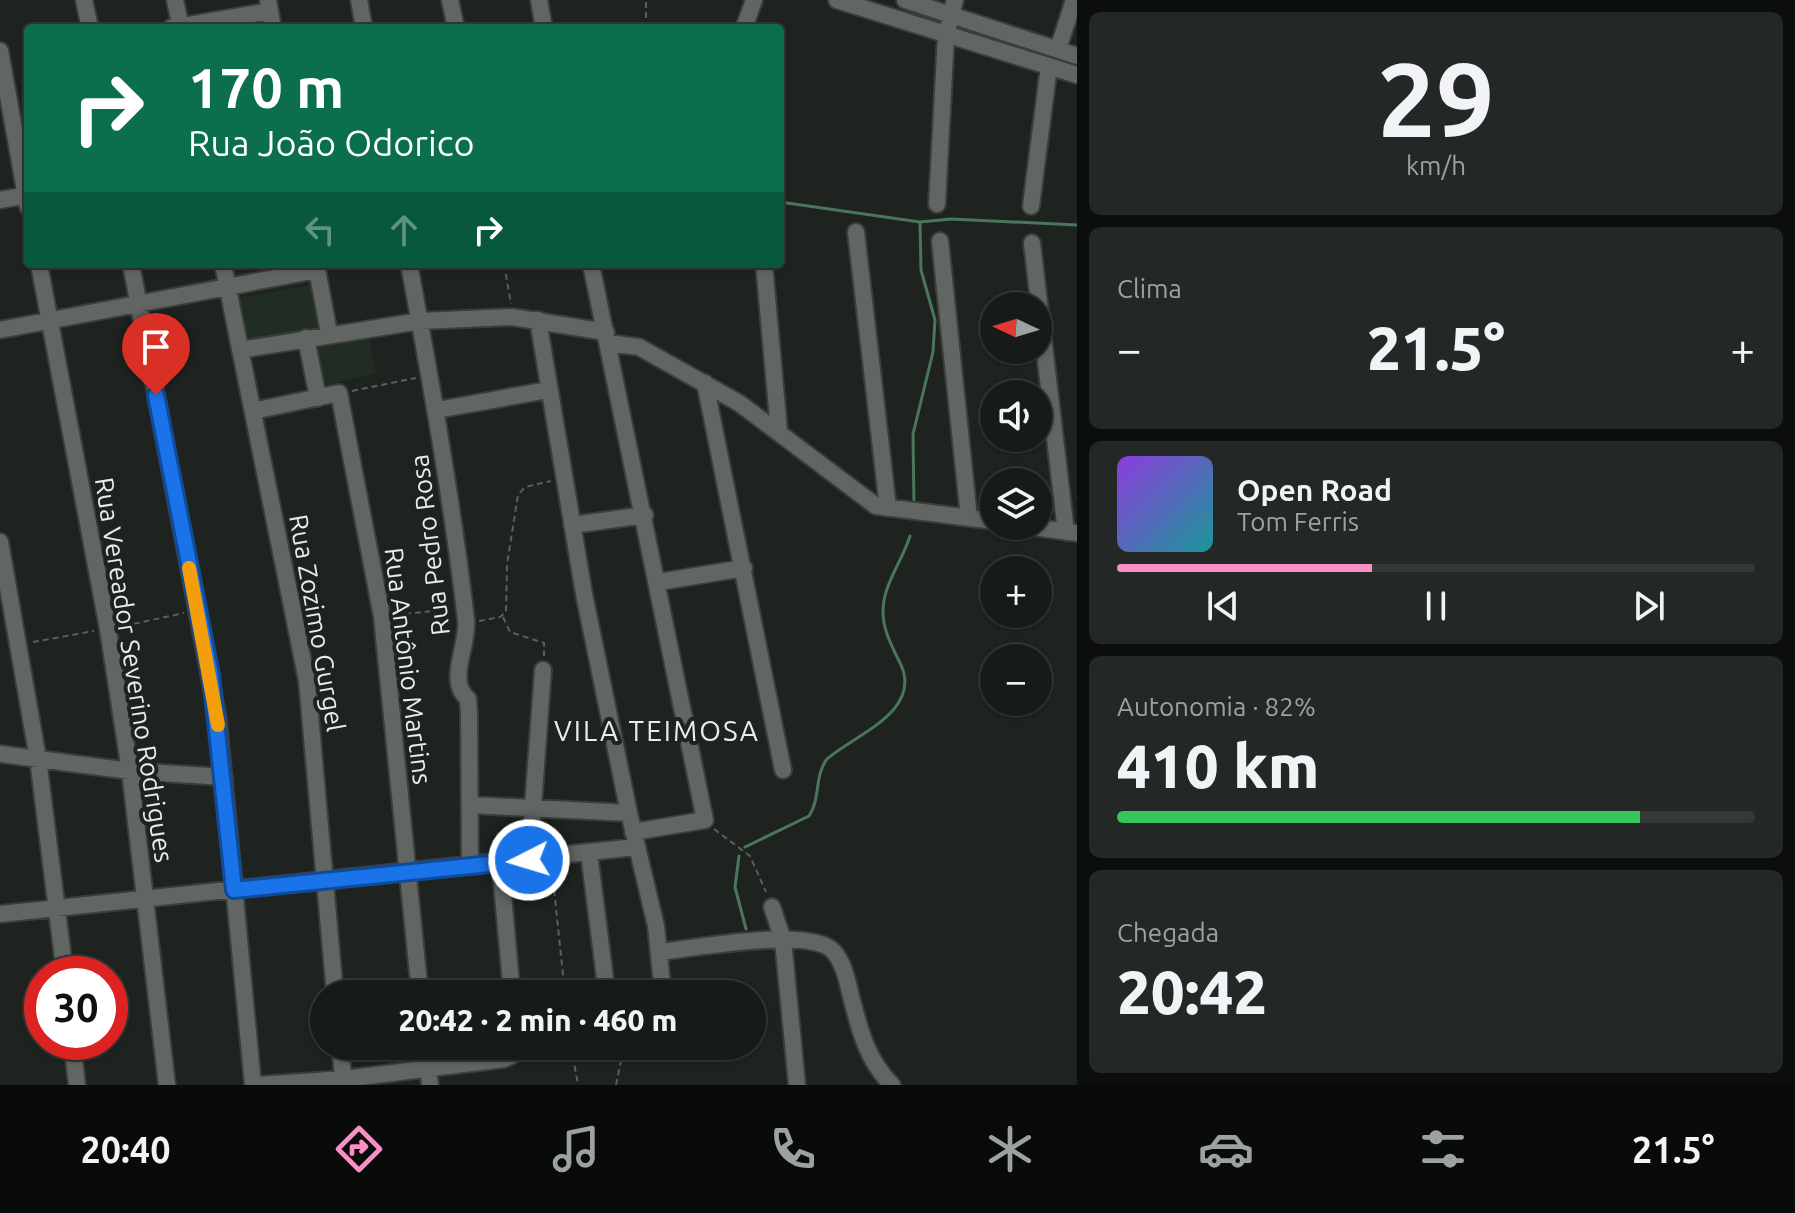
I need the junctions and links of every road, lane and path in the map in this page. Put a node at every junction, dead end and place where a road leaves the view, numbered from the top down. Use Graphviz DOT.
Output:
graph roads {
  1 [pos="84,0"];
  2 [pos="175,0"];
  3 [pos="359,0"];
  4 [pos="450,0"];
  5 [pos="539,0"];
  6 [pos="646,0"];
  7 [pos="837,0"];
  8 [pos="905,0"];
  9 [pos="1074,0"];
  10 [pos="754,4"];
  11 [pos="953,7"];
  12 [pos="271,13"];
  13 [pos="89,24"];
  14 [pos="177,24"];
  15 [pos="197,24"];
  16 [pos="363,24"];
  17 [pos="455,24"];
  18 [pos="543,24"];
  19 [pos="646,24"];
  20 [pos="746,24"];
  21 [pos="755,24"];
  22 [pos="946,35"];
  23 [pos="1058,49"];
  24 [pos="0,51"];
  25 [pos="1077,56"];
  26 [pos="1049,66"];
  27 [pos="1077,75"];
  28 [pos="24,183"];
  29 [pos="24,199"];
  30 [pos="0,200"];
  31 [pos="937,204"];
  32 [pos="1031,206"];
  33 [pos="856,232"];
  34 [pos="940,241"];
  35 [pos="1032,243"];
  36 [pos="40,268"];
  37 [pos="132,268"];
  38 [pos="224,268"];
  39 [pos="312,268"];
  40 [pos="316,268"];
  41 [pos="410,268"];
  42 [pos="505,268"];
  43 [pos="592,268"];
  44 [pos="764,268"];
  45 [pos="227,287"];
  46 [pos="138,303"];
  47 [pos="512,317"];
  48 [pos="538,320"];
  49 [pos="51,321"];
  50 [pos="420,321"];
  51 [pos="0,330"];
  52 [pos="329,333"];
  53 [pos="306,338"];
  54 [pos="607,338"];
  55 [pos="240,350"];
  56 [pos="430,375"];
  57 [pos="705,383"];
  58 [pos="548,390"];
  59 [pos="339,393"];
  60 [pos="318,398"];
  61 [pos="437,410"];
  62 [pos="253,411"];
  63 [pos="779,431"];
  64 [pos="563,479"];
  65 [pos="888,508"];
  66 [pos="645,515"];
  67 [pos="969,518"];
  68 [pos="980,519"];
  69 [pos="572,525"];
  70 [pos="1071,533"];
  71 [pos="0,542"];
  72 [pos="744,568"];
  73 [pos="659,582"];
  74 [pos="466,615"];
  75 [pos="503,616"];
  76 [pos="382,617"];
  77 [pos="543,670"];
  78 [pos="0,754"];
  79 [pos="38,759"];
  80 [pos="783,770"];
  81 [pos="130,771"];
  82 [pos="224,777"];
  83 [pos="471,805"];
  84 [pos="532,809"];
  85 [pos="629,813"];
  86 [pos="705,820"];
  87 [pos="634,839"];
  88 [pos="589,853"];
  89 [pos="550,857"];
  90 [pos="529,860"];
  91 [pos="500,862"];
  92 [pos="470,864"];
  93 [pos="408,871"];
  94 [pos="323,879"];
  95 [pos="234,890"];
  96 [pos="145,902"];
  97 [pos="772,907"];
  98 [pos="58,910"];
  99 [pos="0,914"];
  100 [pos="783,940"];
  101 [pos="661,952"];
  102 [pos="63,956"];
  103 [pos="334,980"];
  104 [pos="419,980"];
  105 [pos="511,980"];
  106 [pos="563,980"];
  107 [pos="605,980"];
  108 [pos="662,980"];
  109 [pos="74,1060"];
  110 [pos="342,1060"];
  111 [pos="484,1060"];
  112 [pos="574,1060"];
  113 [pos="621,1060"];
  114 [pos="429,1077"];
  115 [pos="344,1082"];
  116 [pos="77,1085"];
  117 [pos="167,1085"];
  118 [pos="255,1085"];
  119 [pos="578,1085"];
  120 [pos="616,1085"];
  121 [pos="797,1085"];
  122 [pos="892,1085"];
  1 -- 13 [label="street"];
  2 -- 14 [label="street"];
  3 -- 16 [label="street"];
  4 -- 17 [label="street"];
  5 -- 18 [label="street"];
  6 -- 19 [label="path"];
  7 -- 22 [label="street"];
  8 -- 11 [label="street"];
  9 -- 23 [label="street"];
  10 -- 20 [label="street"];
  10 -- 21 [label="street"];
  11 -- 22 [label="street"];
  11 -- 23 [label="street"];
  12 -- 15 [label="street"];
  22 -- 26 [label="street"];
  22 -- 31 [label="street"];
  23 -- 25 [label="street"];
  24 -- 28 [label="street"];
  26 -- 27 [label="street"];
  26 -- 32 [label="street"];
  29 -- 30 [label="street"];
  33 -- 65 [label="street"];
  34 -- 67 [label="street"];
  35 -- 70 [label="street"];
  36 -- 49 [label="street, Rua Vereador Severino Rodrigues"];
  37 -- 46 [label="street"];
  38 -- 45 [label="street, Rua Zozimo Gurgel"];
  39 -- 45 [label="street"];
  40 -- 52 [label="street"];
  41 -- 50 [label="street, Rua Pedro Rosa"];
  42 -- 47 [label="path"];
  43 -- 54 [label="street"];
  44 -- 63 [label="street"];
  45 -- 46 [label="street"];
  45 -- 55 [label="street, Rua Zozimo Gurgel"];
  46 -- 49 [label="street"];
  46 -- 82 [label="street"];
  47 -- 48 [label="street"];
  47 -- 50 [label="street"];
  48 -- 54 [label="street"];
  48 -- 58 [label="street"];
  49 -- 51 [label="street"];
  49 -- 81 [label="street, Rua Vereador Severino Rodrigues"];
  50 -- 52 [label="street"];
  50 -- 56 [label="street, Rua Pedro Rosa"];
  52 -- 53 [label="street"];
  53 -- 55 [label="street"];
  53 -- 60 [label="street"];
  54 -- 57 [label="street"];
  54 -- 66 [label="street"];
  55 -- 62 [label="street, Rua Zozimo Gurgel"];
  56 -- 59 [label="path"];
  56 -- 61 [label="street, Rua Pedro Rosa"];
  57 -- 63 [label="street"];
  57 -- 72 [label="street"];
  58 -- 61 [label="street"];
  58 -- 64 [label="street"];
  59 -- 60 [label="street"];
  59 -- 76 [label="street, Rua Antônio Martins"];
  60 -- 62 [label="street"];
  61 -- 74 [label="street, Rua Pedro Rosa"];
  62 -- 94 [label="street, Rua Zozimo Gurgel"];
  63 -- 65 [label="street"];
  64 -- 69 [label="street"];
  64 -- 75 [label="path"];
  65 -- 67 [label="street"];
  66 -- 69 [label="street"];
  66 -- 73 [label="street"];
  67 -- 68 [label="street"];
  69 -- 85 [label="street"];
  71 -- 79 [label="street"];
  72 -- 73 [label="street"];
  72 -- 80 [label="street"];
  73 -- 86 [label="street"];
  74 -- 75 [label="path"];
  74 -- 76 [label="path"];
  74 -- 83 [label="street, Rua Pedro Rosa"];
  75 -- 77 [label="path"];
  76 -- 93 [label="street, Rua Antônio Martins"];
  77 -- 84 [label="street"];
  78 -- 79 [label="street"];
  79 -- 81 [label="street"];
  79 -- 98 [label="street"];
  81 -- 82 [label="street"];
  81 -- 96 [label="street, Rua Vereador Severino Rodrigues"];
  82 -- 95 [label="street"];
  83 -- 84 [label="street"];
  83 -- 92 [label="street, Rua Pedro Rosa"];
  84 -- 85 [label="street"];
  84 -- 90 [label="street"];
  85 -- 87 [label="street"];
  86 -- 87 [label="street"];
  86 -- 97 [label="path"];
  87 -- 88 [label="street"];
  87 -- 101 [label="street"];
  88 -- 89 [label="street"];
  88 -- 107 [label="street"];
  89 -- 90 [label="street"];
  89 -- 106 [label="path"];
  90 -- 91 [label="street"];
  91 -- 92 [label="street"];
  91 -- 105 [label="street"];
  92 -- 93 [label="street"];
  93 -- 94 [label="street"];
  93 -- 104 [label="street, Rua Antônio Martins"];
  94 -- 95 [label="street"];
  94 -- 103 [label="street, Rua Zozimo Gurgel"];
  95 -- 96 [label="street"];
  95 -- 118 [label="street"];
  96 -- 98 [label="street"];
  96 -- 117 [label="street, Rua Vereador Severino Rodrigues"];
  97 -- 100 [label="street"];
  98 -- 99 [label="street"];
  98 -- 102 [label="street"];
  100 -- 101 [label="street"];
  100 -- 121 [label="street"];
  100 -- 122 [label="street"];
  101 -- 108 [label="street"];
  109 -- 116 [label="street"];
  110 -- 115 [label="street"];
  111 -- 114 [label="street"];
  112 -- 119 [label="path"];
  113 -- 120 [label="path"];
  114 -- 115 [label="street"];
  115 -- 118 [label="street"];
}
